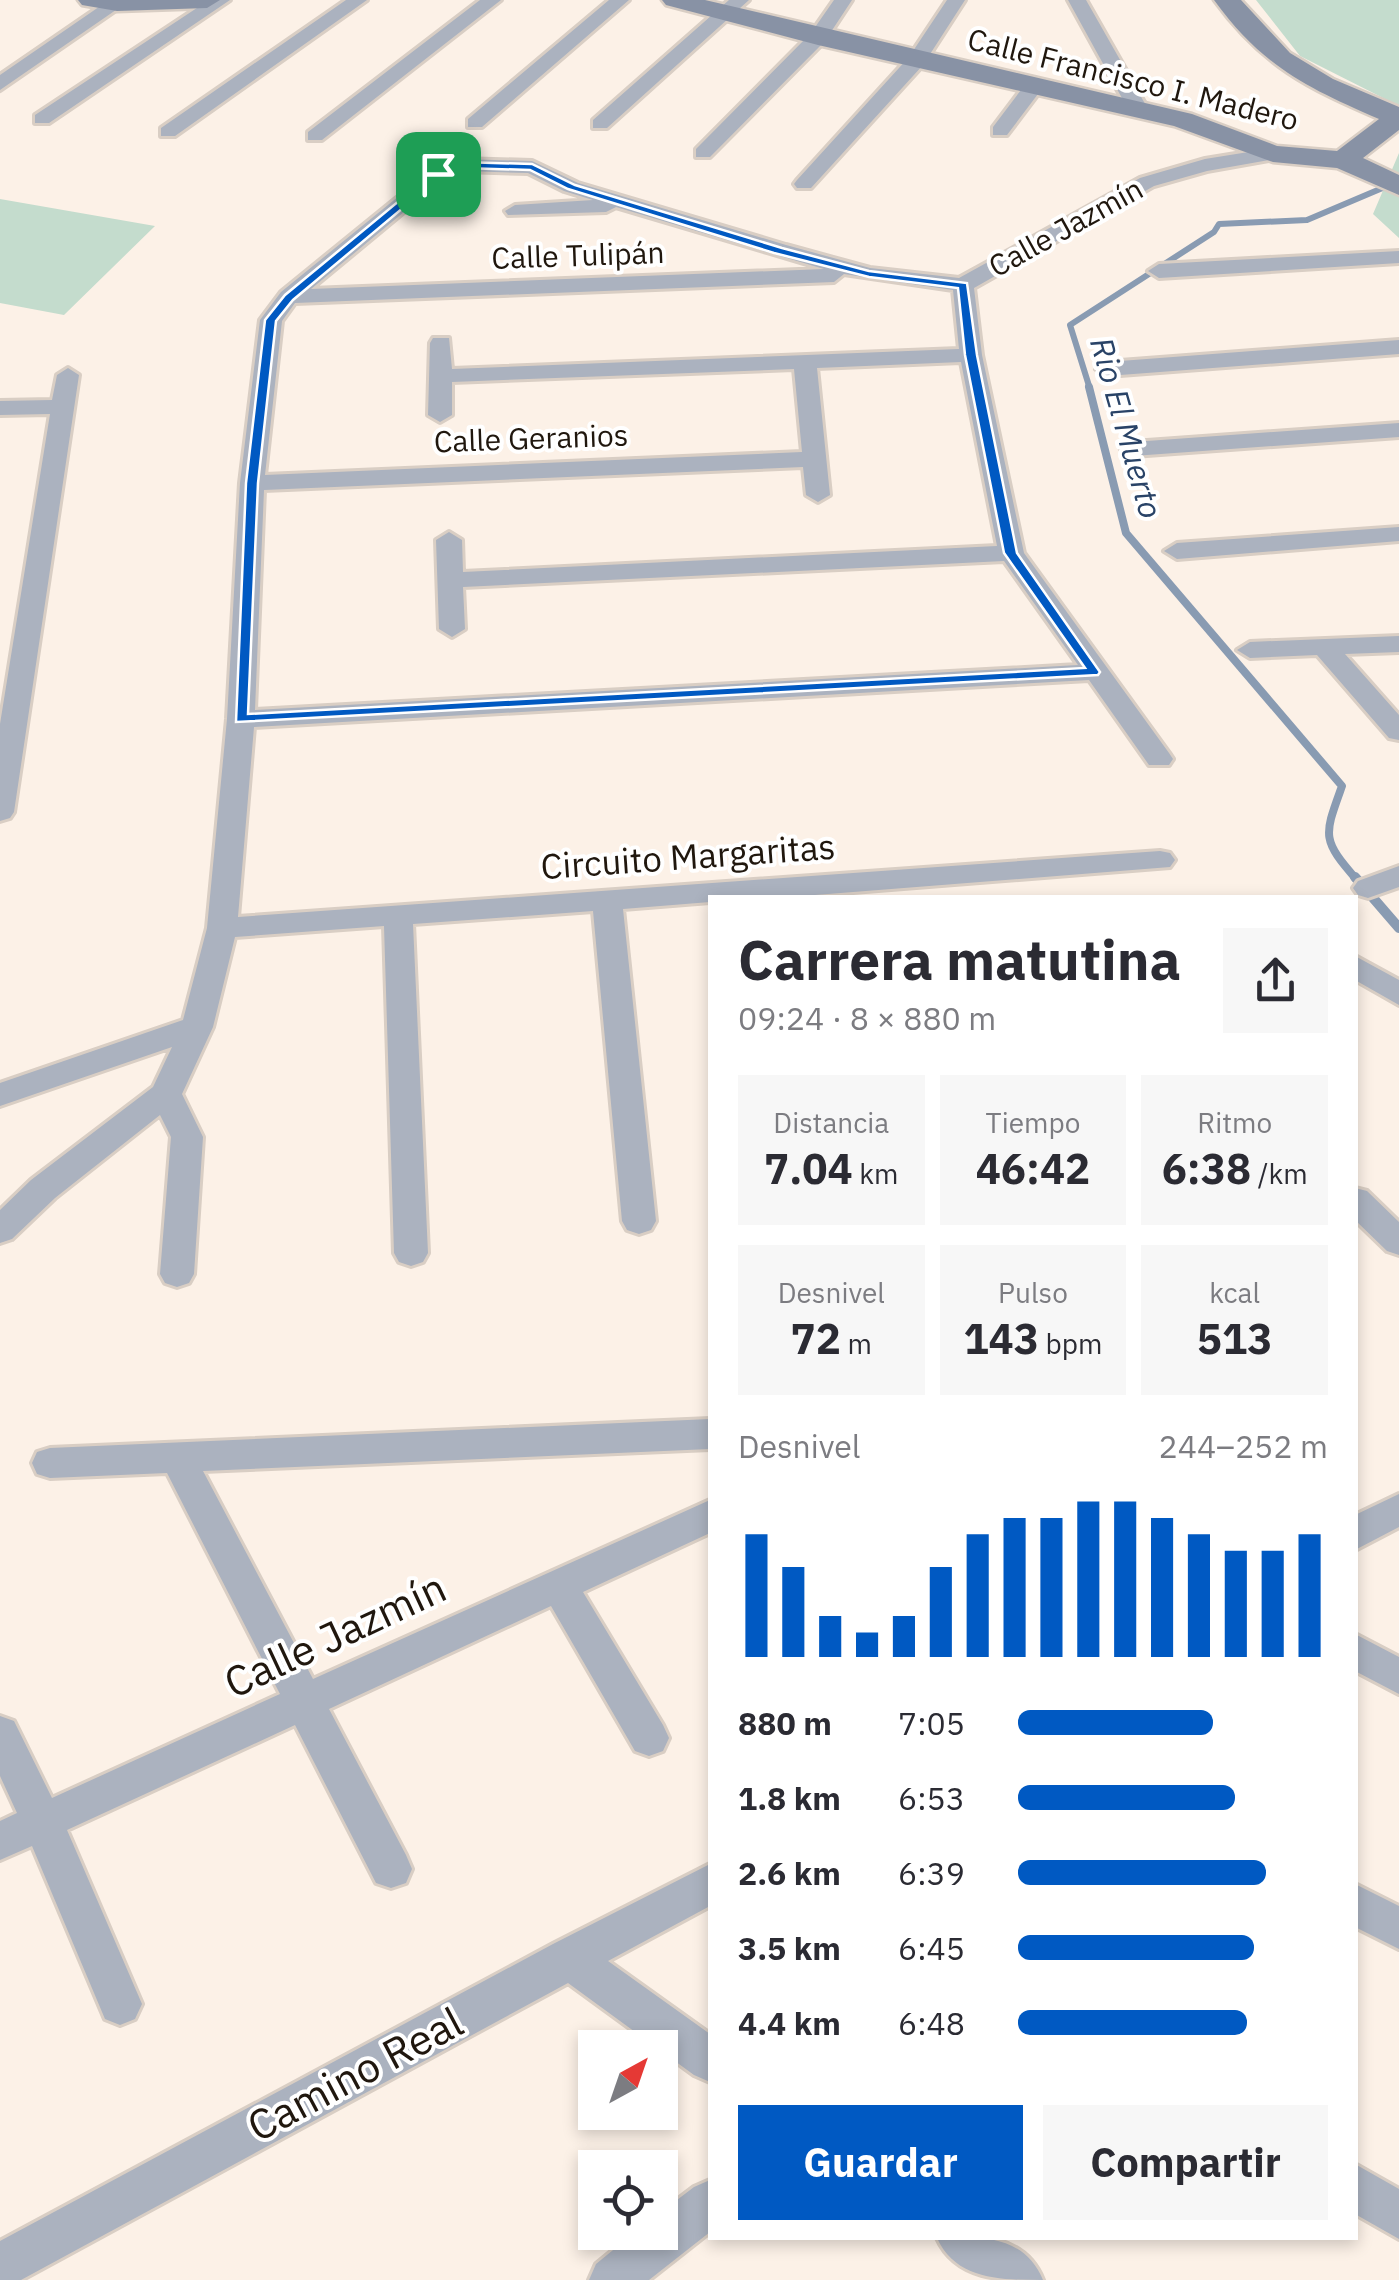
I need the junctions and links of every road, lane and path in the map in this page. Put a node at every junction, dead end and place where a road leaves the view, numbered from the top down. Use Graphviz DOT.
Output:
graph roads {
  1 [pos="207,0"];
  2 [pos="221,0"];
  3 [pos="358,0"];
  4 [pos="492,0"];
  5 [pos="620,0"];
  6 [pos="676,0"];
  7 [pos="844,0"];
  8 [pos="956,0"];
  9 [pos="1227,0"];
  10 [pos="1077,1"];
  11 [pos="104,2"];
  12 [pos="734,7"];
  13 [pos="818,37"];
  14 [pos="916,60"];
  15 [pos="0,84"];
  16 [pos="1034,86"];
  17 [pos="1138,110"];
  18 [pos="42,119"];
  19 [pos="474,123"];
  20 [pos="600,124"];
  21 [pos="1000,130"];
  22 [pos="168,132"];
  23 [pos="314,136"];
  24 [pos="703,152"];
  25 [pos="1273,154"];
  26 [pos="1348,163"];
  27 [pos="804,184"];
  28 [pos="1399,186"];
  29 [pos="636,205"];
  30 [pos="516,211"];
  31 [pos="1399,257"];
  32 [pos="1159,271"];
  33 [pos="869,274"];
  34 [pos="963,286"];
  35 [pos="289,297"];
  36 [pos="441,343"];
  37 [pos="1399,347"];
  38 [pos="971,355"];
  39 [pos="804,361"];
  40 [pos="1107,369"];
  41 [pos="68,375"];
  42 [pos="440,376"];
  43 [pos="62,406"];
  44 [pos="0,408"];
  45 [pos="440,415"];
  46 [pos="1399,430"];
  47 [pos="1134,448"];
  48 [pos="814,460"];
  49 [pos="252,483"];
  50 [pos="818,494"];
  51 [pos="1399,534"];
  52 [pos="449,540"];
  53 [pos="1177,551"];
  54 [pos="1011,553"];
  55 [pos="451,580"];
  56 [pos="452,629"];
  57 [pos="1399,644"];
  58 [pos="1324,647"];
  59 [pos="1250,650"];
  60 [pos="1094,672"];
  61 [pos="241,719"];
  62 [pos="1399,732"];
  63 [pos="1159,759"];
  64 [pos="0,812"];
  65 [pos="1160,860"];
  66 [pos="1399,876"];
  67 [pos="1007,884"];
  68 [pos="1368,888"];
  69 [pos="811,892"];
  70 [pos="734,895"];
  71 [pos="708,896"];
  72 [pos="607,900"];
  73 [pos="398,915"];
  74 [pos="222,928"];
  75 [pos="1358,968"];
  76 [pos="1399,994"];
  77 [pos="197,1026"];
  78 [pos="166,1094"];
  79 [pos="0,1095"];
  80 [pos="1358,1203"];
  81 [pos="638,1221"];
  82 [pos="0,1230"];
  83 [pos="1399,1242"];
  84 [pos="411,1254"];
  85 [pos="177,1274"];
  86 [pos="708,1434"];
  87 [pos="178,1458"];
  88 [pos="50,1463"];
  89 [pos="1399,1510"];
  90 [pos="708,1517"];
  91 [pos="1358,1532"];
  92 [pos="559,1585"];
  93 [pos="1358,1654"];
  94 [pos="1399,1678"];
  95 [pos="306,1701"];
  96 [pos="0,1734"];
  97 [pos="649,1738"];
  98 [pos="42,1821"];
  99 [pos="0,1841"];
  100 [pos="391,1870"];
  101 [pos="708,1885"];
  102 [pos="1358,1906"];
  103 [pos="1399,1929"];
  104 [pos="568,1958"];
  105 [pos="120,2004"];
  106 [pos="708,2059"];
  107 [pos="1358,2189"];
  108 [pos="708,2206"];
  109 [pos="1399,2216"];
  110 [pos="963,2240"];
  111 [pos="0,2266"];
  112 [pos="612,2280"];
  113 [pos="1020,2280"];
  1 -- 11 [label="main road"];
  2 -- 18 [label="street"];
  3 -- 22 [label="street"];
  4 -- 23 [label="street"];
  5 -- 19 [label="street"];
  6 -- 12 [label="main road, Calle Francisco I. Madero"];
  7 -- 13 [label="street"];
  8 -- 14 [label="street"];
  9 -- 26 [label="main road"];
  10 -- 17 [label="street"];
  11 -- 15 [label="street"];
  12 -- 13 [label="main road, Calle Francisco I. Madero"];
  12 -- 20 [label="street"];
  13 -- 14 [label="main road, Calle Francisco I. Madero"];
  13 -- 24 [label="street"];
  14 -- 16 [label="main road, Calle Francisco I. Madero"];
  14 -- 27 [label="street"];
  16 -- 17 [label="main road, Calle Francisco I. Madero"];
  16 -- 21 [label="street"];
  17 -- 25 [label="main road, Calle Francisco I. Madero"];
  25 -- 26 [label="main road, Calle Francisco I. Madero"];
  25 -- 34 [label="street, Calle Jazmín"];
  26 -- 28 [label="main road"];
  29 -- 30 [label="street"];
  29 -- 33 [label="street"];
  29 -- 35 [label="street"];
  31 -- 32 [label="street"];
  33 -- 34 [label="street"];
  33 -- 35 [label="street, Calle Tulipán"];
  34 -- 38 [label="street, Calle Jazmín"];
  35 -- 49 [label="street"];
  36 -- 42 [label="street"];
  37 -- 40 [label="street"];
  38 -- 39 [label="street"];
  38 -- 54 [label="street, Calle Jazmín"];
  39 -- 42 [label="street"];
  39 -- 48 [label="street"];
  41 -- 43 [label="street"];
  42 -- 45 [label="street"];
  43 -- 44 [label="street"];
  43 -- 64 [label="street"];
  46 -- 47 [label="street"];
  48 -- 49 [label="street, Calle Geranios"];
  48 -- 50 [label="street"];
  49 -- 61 [label="street"];
  51 -- 53 [label="street"];
  52 -- 55 [label="street"];
  54 -- 55 [label="street"];
  54 -- 60 [label="street, Calle Jazmín"];
  55 -- 56 [label="street"];
  57 -- 58 [label="street"];
  58 -- 59 [label="street"];
  58 -- 62 [label="street"];
  60 -- 61 [label="street"];
  60 -- 63 [label="street, Calle Jazmín"];
  61 -- 74 [label="street"];
  65 -- 67 [label="street, Circuito Margaritas"];
  66 -- 68 [label="street"];
  67 -- 69 [label="street, Circuito Margaritas"];
  69 -- 70 [label="street, Circuito Margaritas"];
  71 -- 72 [label="street, Circuito Margaritas"];
  72 -- 73 [label="street, Circuito Margaritas"];
  72 -- 81 [label="street"];
  73 -- 74 [label="street, Circuito Margaritas"];
  73 -- 84 [label="street"];
  74 -- 77 [label="street"];
  75 -- 76 [label="street"];
  77 -- 78 [label="street"];
  77 -- 79 [label="street"];
  78 -- 82 [label="street"];
  78 -- 85 [label="street"];
  80 -- 83 [label="street"];
  86 -- 87 [label="street"];
  87 -- 88 [label="street"];
  87 -- 95 [label="street"];
  89 -- 91 [label="street"];
  90 -- 92 [label="street, Calle Jazmín"];
  92 -- 95 [label="street, Calle Jazmín"];
  92 -- 97 [label="street"];
  93 -- 94 [label="street"];
  95 -- 98 [label="street, Calle Jazmín"];
  95 -- 100 [label="street"];
  96 -- 98 [label="street"];
  98 -- 99 [label="street, Calle Jazmín"];
  98 -- 105 [label="street"];
  101 -- 104 [label="street, Camino Real"];
  102 -- 103 [label="street"];
  104 -- 106 [label="street"];
  104 -- 111 [label="street, Camino Real"];
  107 -- 109 [label="street"];
  108 -- 112 [label="street"];
  110 -- 113 [label="street"];
}
